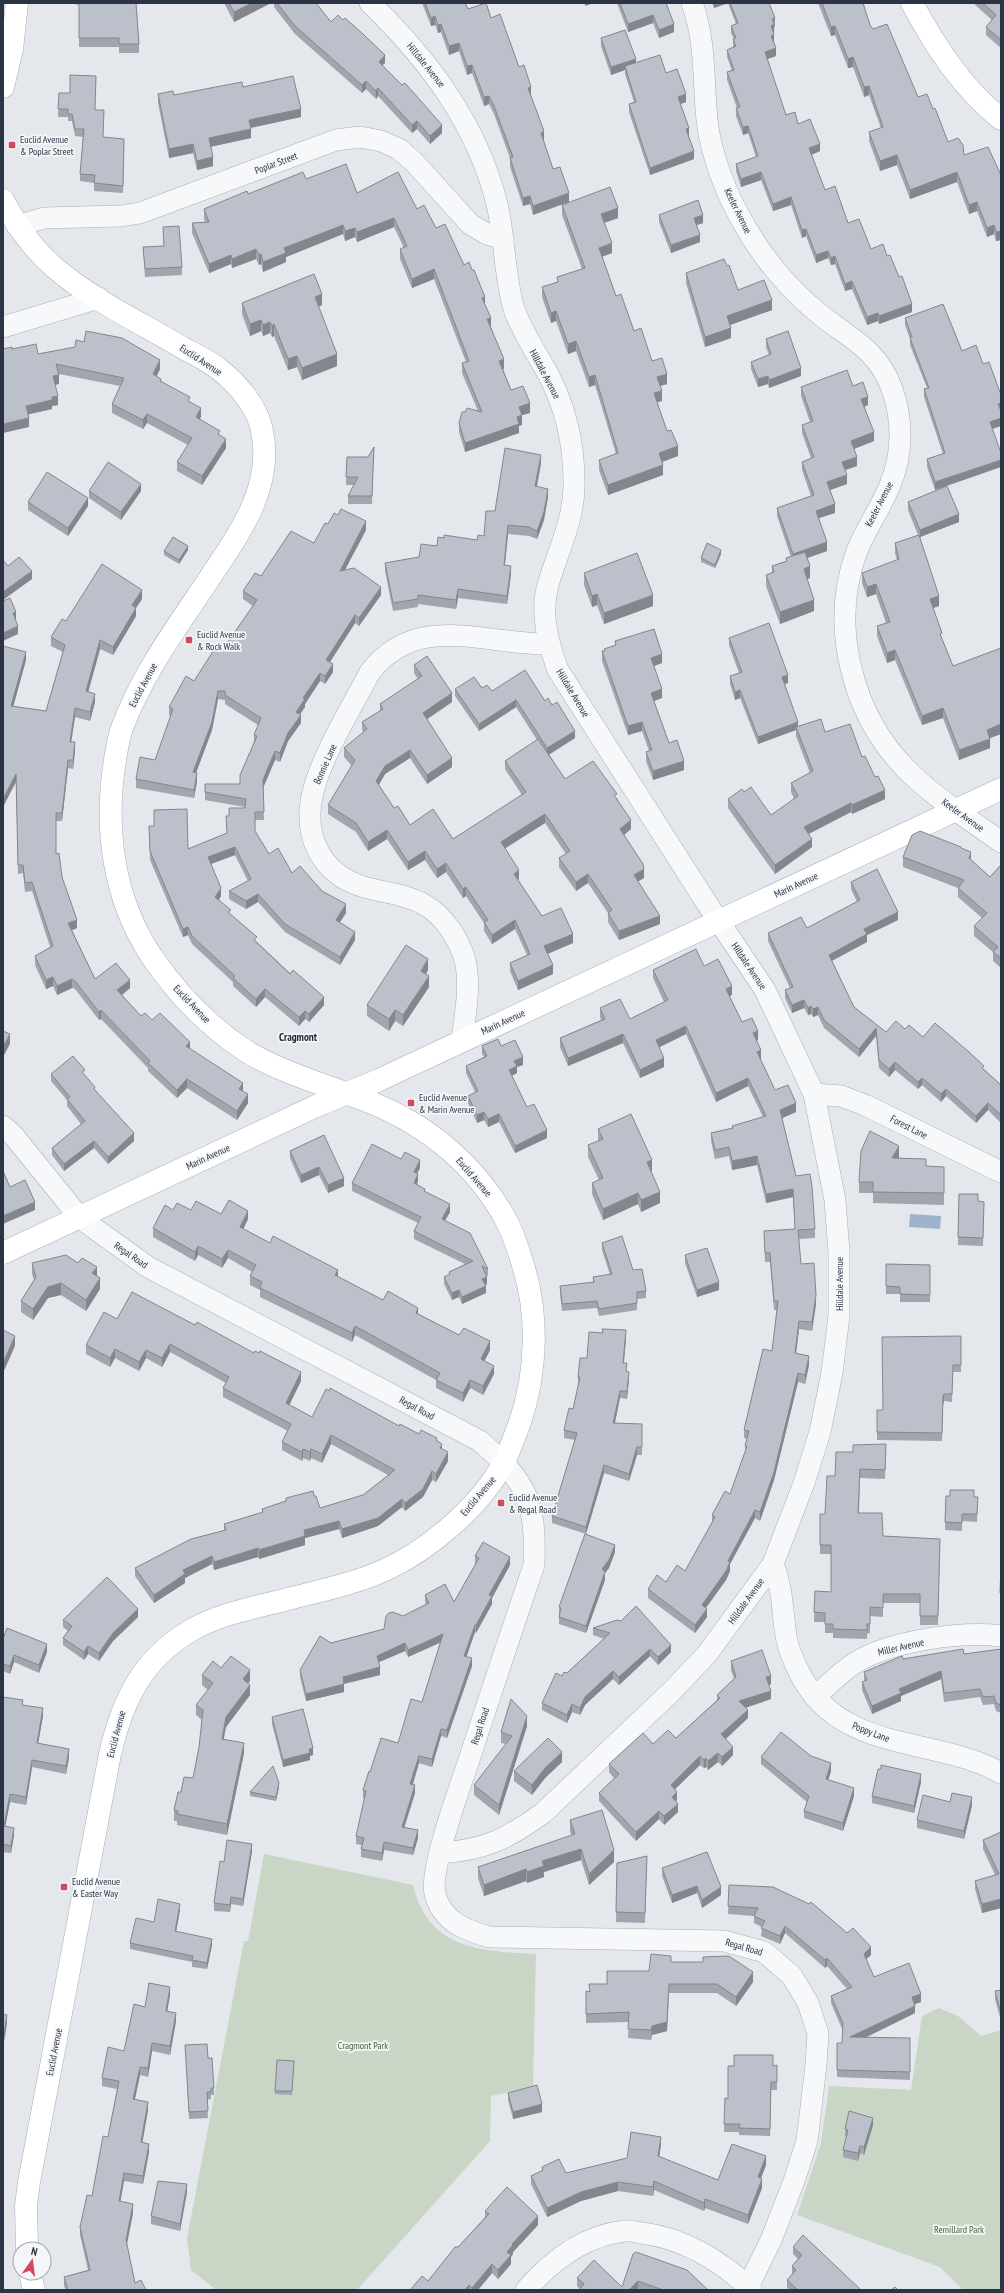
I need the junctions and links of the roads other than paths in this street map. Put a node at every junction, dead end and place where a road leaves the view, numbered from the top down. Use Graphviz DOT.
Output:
graph roads {
  1 [pos="17,3"];
  2 [pos="370,3"];
  3 [pos="692,3"];
  4 [pos="912,3"];
  5 [pos="3,87"];
  6 [pos="1001,119"];
  7 [pos="3,200"];
  8 [pos="18,226"];
  9 [pos="503,239"];
  10 [pos="98,298"];
  11 [pos="3,327"];
  12 [pos="549,644"];
  13 [pos="1001,788"];
  14 [pos="956,810"];
  15 [pos="1001,842"];
  16 [pos="719,922"];
  17 [pos="462,1041"];
  18 [pos="347,1094"];
  19 [pos="814,1094"];
  20 [pos="3,1126"];
  21 [pos="1001,1172"];
  22 [pos="80,1218"];
  23 [pos="3,1253"];
  24 [pos="504,1462"];
  25 [pos="773,1564"];
  26 [pos="1001,1636"];
  27 [pos="815,1697"];
  28 [pos="1001,1773"];
  29 [pos="440,1853"];
  30 [pos="27,2241"];
  31 [pos="750,2288"];
  32 [pos="526,2290"];
  1 -- 5 [label="street"];
  2 -- 9 [label="street, Hilldale Avenue"];
  3 -- 14 [label="street, Keeler Avenue"];
  4 -- 6 [label="street"];
  7 -- 8 [label="street, Euclid Avenue"];
  8 -- 9 [label="street, Poplar Street"];
  8 -- 10 [label="street, Euclid Avenue"];
  9 -- 12 [label="street, Hilldale Avenue"];
  10 -- 11 [label="street"];
  10 -- 18 [label="street, Euclid Avenue"];
  12 -- 16 [label="street, Hilldale Avenue"];
  12 -- 17 [label="street, Bonnie Lane"];
  13 -- 14 [label="street, Marin Avenue"];
  14 -- 15 [label="street, Keeler Avenue"];
  14 -- 16 [label="street, Marin Avenue"];
  16 -- 17 [label="street, Marin Avenue"];
  16 -- 19 [label="street, Hilldale Avenue"];
  17 -- 18 [label="street, Marin Avenue"];
  18 -- 22 [label="street, Marin Avenue"];
  18 -- 24 [label="street, Euclid Avenue"];
  19 -- 21 [label="street, Forest Lane"];
  19 -- 25 [label="street, Hilldale Avenue"];
  20 -- 22 [label="street, Regal Road"];
  22 -- 23 [label="street, Marin Avenue"];
  22 -- 24 [label="street, Regal Road"];
  24 -- 29 [label="street, Regal Road"];
  24 -- 30 [label="street, Euclid Avenue"];
  25 -- 27 [label="street, Poppy Lane"];
  25 -- 29 [label="street, Hilldale Avenue"];
  26 -- 27 [label="street, Miller Avenue"];
  27 -- 28 [label="street, Poppy Lane"];
  29 -- 31 [label="street, Regal Road"];
  31 -- 32 [label="street"];
}
